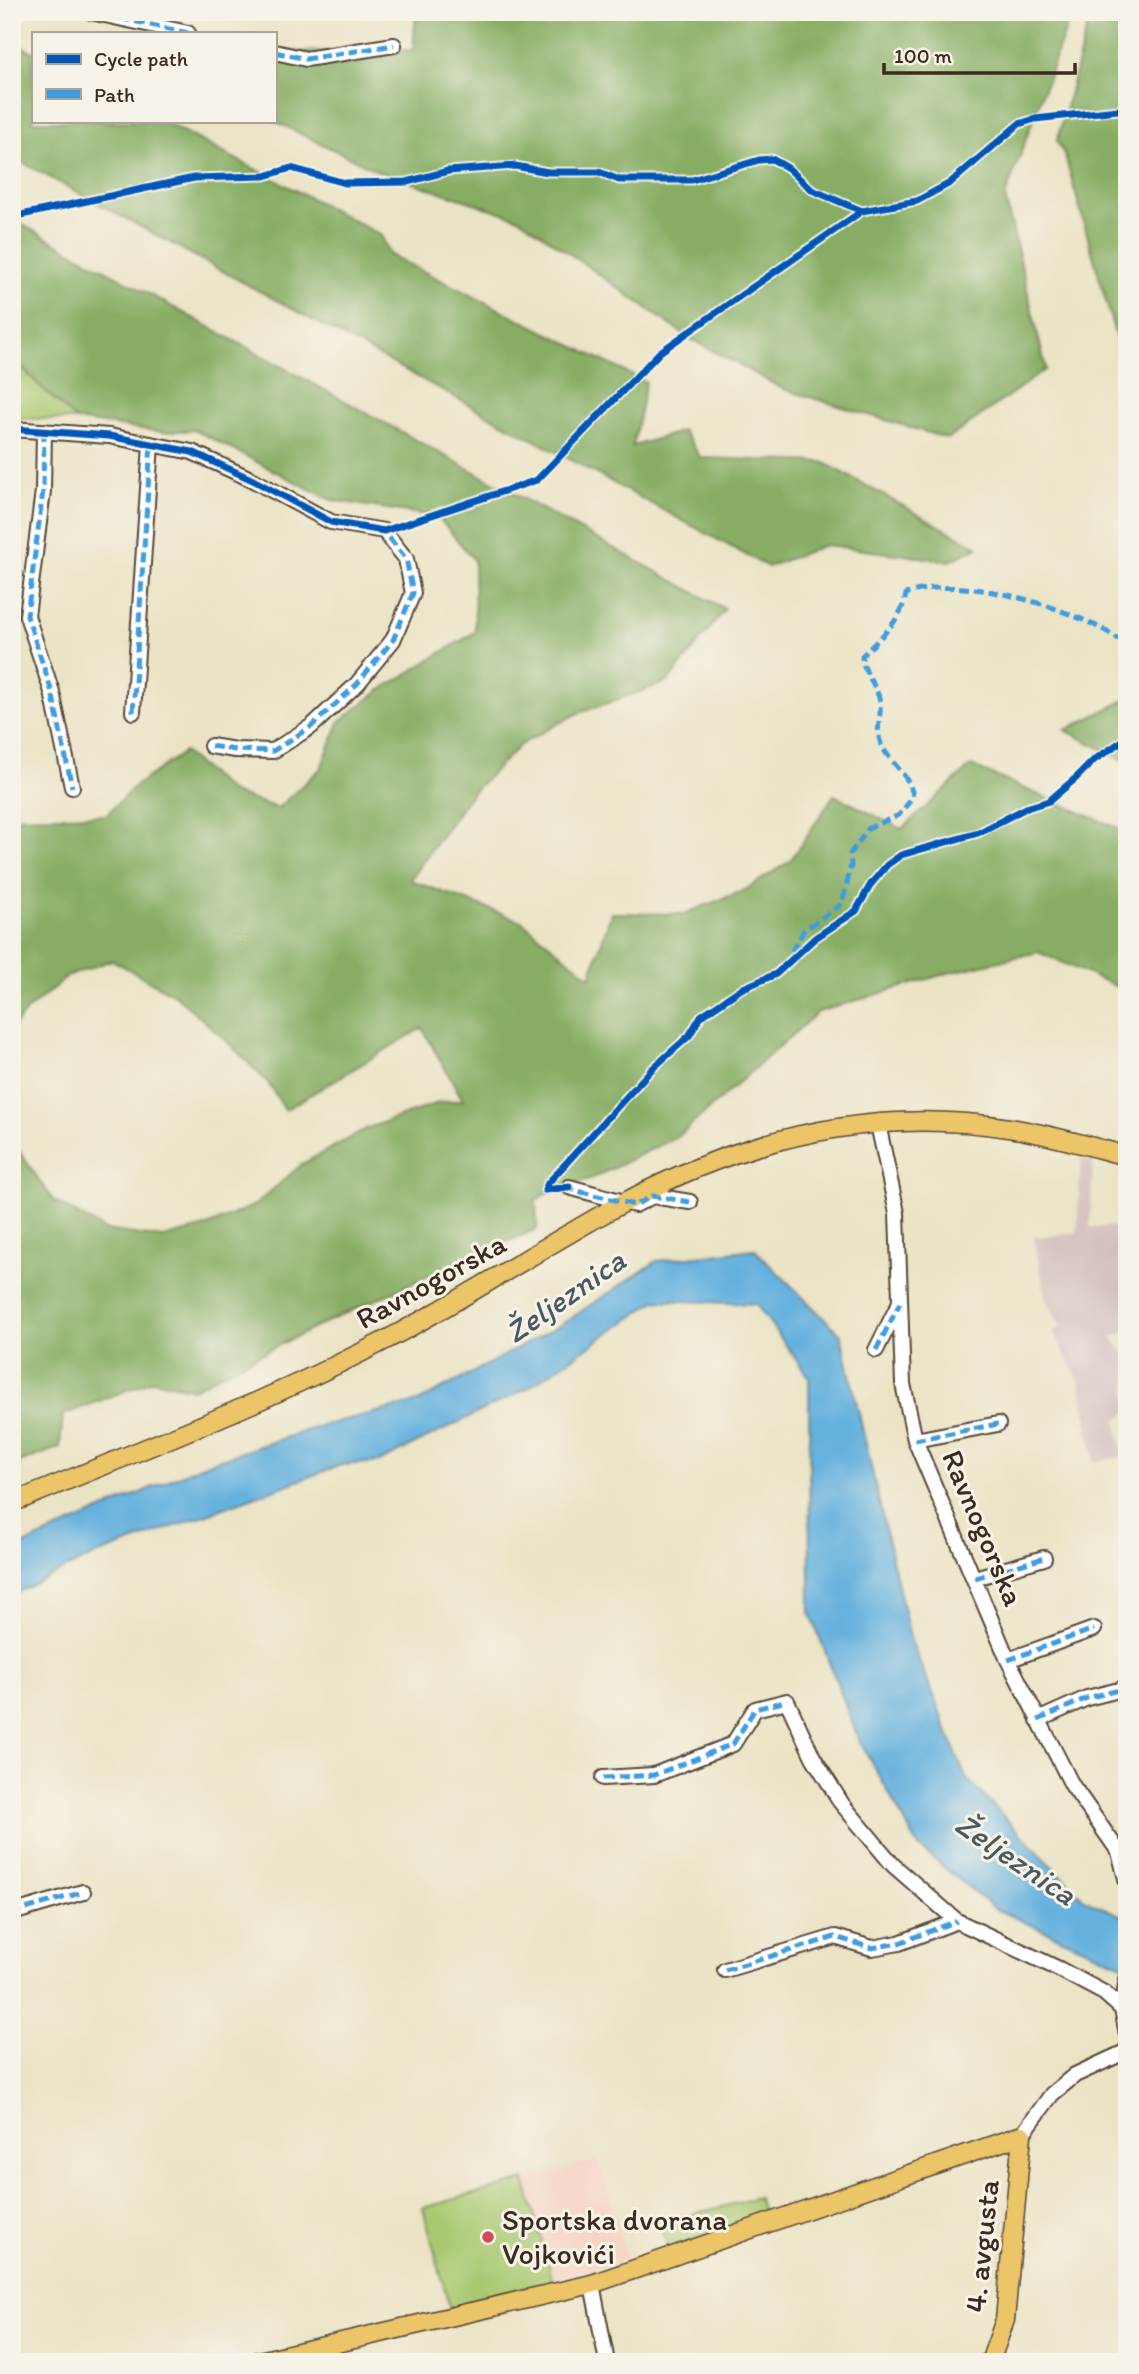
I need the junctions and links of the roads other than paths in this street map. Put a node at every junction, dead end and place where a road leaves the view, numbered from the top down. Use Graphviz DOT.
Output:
graph roads {
  1 [pos="91,12"];
  2 [pos="183,32"];
  3 [pos="394,45"];
  4 [pos="276,52"];
  5 [pos="12,429"];
  6 [pos="44,431"];
  7 [pos="150,444"];
  8 [pos="133,712"];
  9 [pos="211,746"];
  10 [pos="72,787"];
  11 [pos="878,1124"];
  12 [pos="1127,1156"];
  13 [pos="569,1187"];
  14 [pos="626,1202"];
  15 [pos="690,1202"];
  16 [pos="900,1303"];
  17 [pos="876,1350"];
  18 [pos="998,1424"];
  19 [pos="915,1440"];
  20 [pos="12,1503"];
  21 [pos="1044,1558"];
  22 [pos="975,1578"];
  23 [pos="1094,1629"];
  24 [pos="1008,1660"];
  25 [pos="1127,1688"];
  26 [pos="1038,1720"];
  27 [pos="603,1778"];
  28 [pos="1127,1882"];
  29 [pos="83,1892"];
  30 [pos="12,1913"];
  31 [pos="957,1921"];
  32 [pos="725,1970"];
  33 [pos="1127,1979"];
  34 [pos="1124,2002"];
  35 [pos="1127,2034"];
  36 [pos="1127,2051"];
  37 [pos="1022,2135"];
  38 [pos="592,2284"];
  39 [pos="255,2362"];
  40 [pos="607,2362"];
  41 [pos="990,2362"];
  1 -- 2 [label="street"];
  3 -- 4 [label="street"];
  5 -- 6 [label="street"];
  6 -- 7 [label="street"];
  6 -- 10 [label="street"];
  7 -- 8 [label="street"];
  7 -- 9 [label="street"];
  11 -- 12 [label="main road, Ravnogorska"];
  11 -- 14 [label="main road, Ravnogorska"];
  11 -- 16 [label="street, Ravnogorska"];
  13 -- 14 [label="street"];
  14 -- 15 [label="street"];
  14 -- 20 [label="main road, Ravnogorska"];
  16 -- 17 [label="street"];
  16 -- 19 [label="street, Ravnogorska"];
  18 -- 19 [label="street"];
  19 -- 22 [label="street, Ravnogorska"];
  21 -- 22 [label="street"];
  22 -- 24 [label="street, Ravnogorska"];
  23 -- 24 [label="street"];
  24 -- 26 [label="street, Ravnogorska"];
  25 -- 26 [label="street"];
  26 -- 28 [label="street, Ravnogorska"];
  27 -- 31 [label="street"];
  29 -- 30 [label="street"];
  31 -- 32 [label="street"];
  31 -- 34 [label="street"];
  33 -- 34 [label="street"];
  34 -- 35 [label="street"];
  36 -- 37 [label="street"];
  37 -- 38 [label="main road"];
  37 -- 41 [label="main road, 4. avgusta"];
  38 -- 39 [label="main road"];
  38 -- 40 [label="street"];
}
